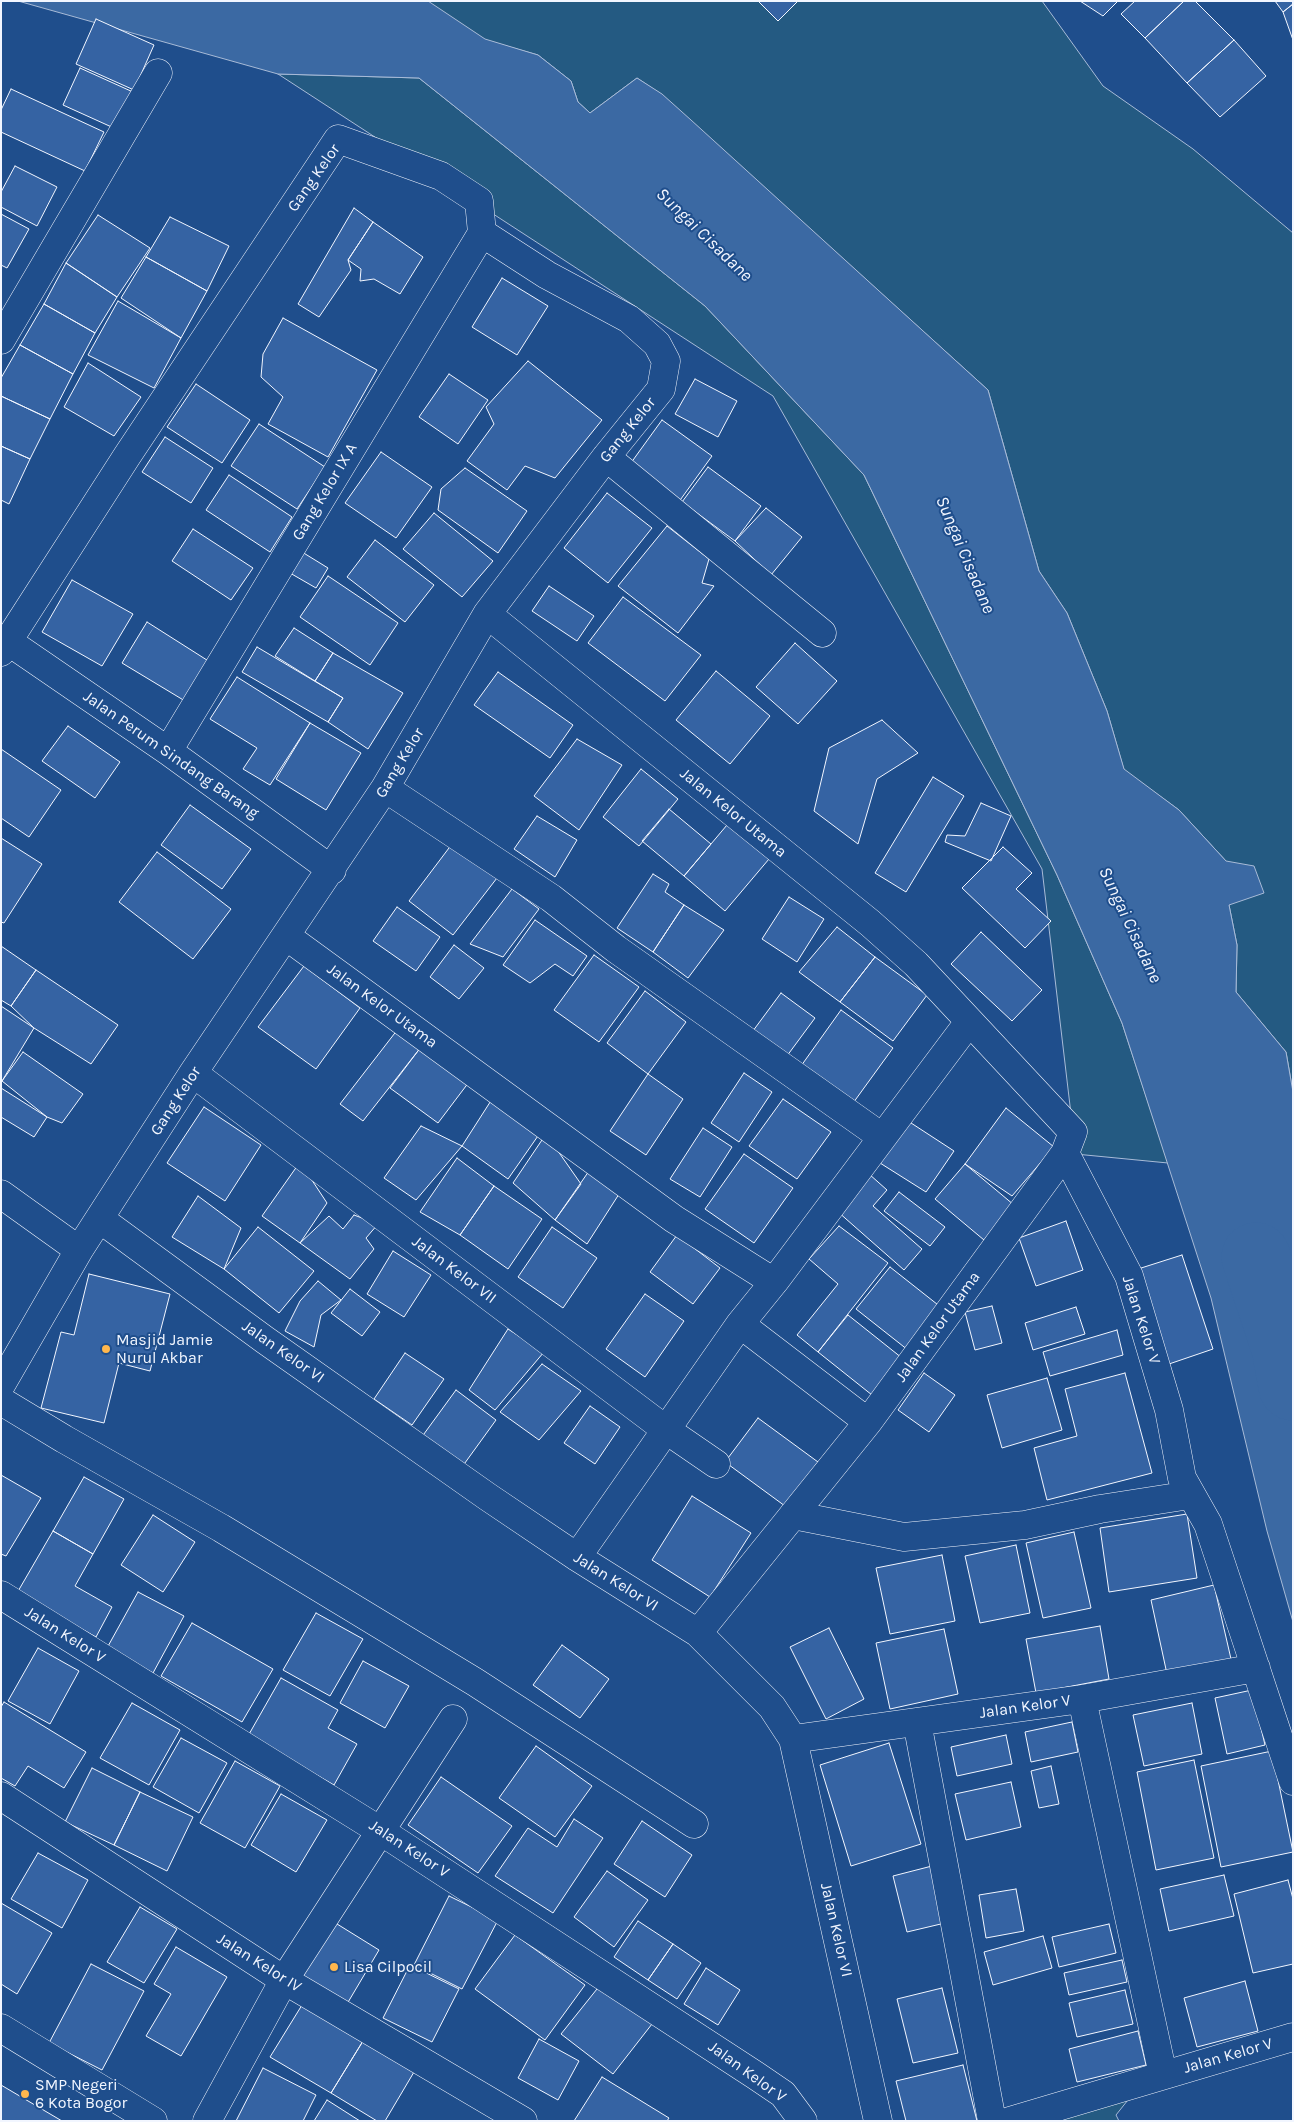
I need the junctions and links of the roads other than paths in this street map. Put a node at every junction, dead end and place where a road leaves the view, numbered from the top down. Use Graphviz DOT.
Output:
graph roads {
  1 [pos="158,73"];
  2 [pos="482,233"];
  3 [pos="1,340"];
  4 [pos="606,457"];
  5 [pos="487,614"];
  6 [pos="8,632"];
  7 [pos="822,632"];
  8 [pos="168,751"];
  9 [pos="385,788"];
  10 [pos="332,870"];
  11 [pos="286,936"];
  12 [pos="969,1022"];
  13 [pos="193,1073"];
  14 [pos="882,1137"];
  15 [pos="1065,1153"];
  16 [pos="1,1194"];
  17 [pos="100,1219"];
  18 [pos="79,1250"];
  19 [pos="774,1282"];
  20 [pos="740,1324"];
  21 [pos="1,1385"];
  22 [pos="1,1401"];
  23 [pos="868,1422"];
  24 [pos="665,1429"];
  25 [pos="716,1464"];
  26 [pos="1190,1496"];
  27 [pos="793,1516"];
  28 [pos="577,1558"];
  29 [pos="1,1595"];
  30 [pos="698,1633"];
  31 [pos="1256,1668"];
  32 [pos="1082,1698"];
  33 [pos="454,1719"];
  34 [pos="917,1722"];
  35 [pos="1284,1722"];
  36 [pos="793,1739"];
  37 [pos="1293,1781"];
  38 [pos="1,1796"];
  39 [pos="694,1824"];
  40 [pos="379,1830"];
  41 [pos="284,1980"];
  42 [pos="1,2028"];
  43 [pos="1293,2037"];
  44 [pos="1163,2075"];
  45 [pos="153,2121"];
  46 [pos="208,2121"];
  47 [pos="523,2121"];
  48 [pos="803,2121"];
  49 [pos="878,2121"];
  50 [pos="992,2121"];
  51 [pos="1010,2121"];
  1 -- 3 [label="street"];
  2 -- 4 [label="street, Gang Kelor"];
  2 -- 6 [label="street, Gang Kelor"];
  2 -- 8 [label="street, Gang Kelor IX A"];
  4 -- 5 [label="street, Gang Kelor"];
  4 -- 7 [label="street"];
  5 -- 9 [label="street, Gang Kelor"];
  5 -- 12 [label="street, Jalan Kelor Utama"];
  6 -- 8 [label="street, Jalan Perum Sindang Barang"];
  8 -- 10 [label="street, Jalan Perum Sindang Barang"];
  9 -- 10 [label="street, Gang Kelor"];
  9 -- 14 [label="street"];
  10 -- 11 [label="street, Gang Kelor"];
  11 -- 13 [label="street, Gang Kelor"];
  11 -- 19 [label="street, Jalan Kelor Utama"];
  12 -- 14 [label="street"];
  12 -- 15 [label="street, Jalan Kelor Utama"];
  13 -- 17 [label="street, Gang Kelor"];
  13 -- 24 [label="street, Jalan Kelor VII"];
  14 -- 19 [label="street"];
  15 -- 23 [label="street, Jalan Kelor Utama"];
  15 -- 26 [label="street, Jalan Kelor V"];
  16 -- 18 [label="street"];
  17 -- 18 [label="street, Gang Kelor"];
  17 -- 28 [label="street, Jalan Kelor VI"];
  18 -- 21 [label="street, Gang Kelor"];
  19 -- 20 [label="street"];
  20 -- 23 [label="street"];
  20 -- 24 [label="street"];
  22 -- 39 [label="street"];
  23 -- 27 [label="street, Jalan Kelor Utama"];
  24 -- 25 [label="street, Jalan Kelor VII"];
  24 -- 28 [label="street"];
  26 -- 27 [label="street"];
  26 -- 31 [label="street, Jalan Kelor V"];
  27 -- 30 [label="street, Jalan Kelor Utama"];
  28 -- 30 [label="street, Jalan Kelor VI"];
  29 -- 40 [label="street, Jalan Kelor V"];
  30 -- 36 [label="street, Jalan Kelor VI"];
  31 -- 32 [label="street, Jalan Kelor V"];
  31 -- 35 [label="street, Jalan Kelor V"];
  32 -- 34 [label="street, Jalan Kelor V"];
  32 -- 44 [label="street"];
  33 -- 40 [label="street"];
  34 -- 36 [label="street, Jalan Kelor V"];
  34 -- 50 [label="street"];
  35 -- 37 [label="street, Jalan Kelor V"];
  36 -- 49 [label="street, Jalan Kelor VI"];
  38 -- 41 [label="street, Jalan Kelor IV"];
  40 -- 41 [label="street"];
  40 -- 48 [label="street, Jalan Kelor V"];
  41 -- 46 [label="street"];
  41 -- 47 [label="street, Jalan Kelor IV"];
  42 -- 45 [label="street"];
  43 -- 44 [label="street, Jalan Kelor V"];
  44 -- 51 [label="street, Jalan Kelor V"];
}
